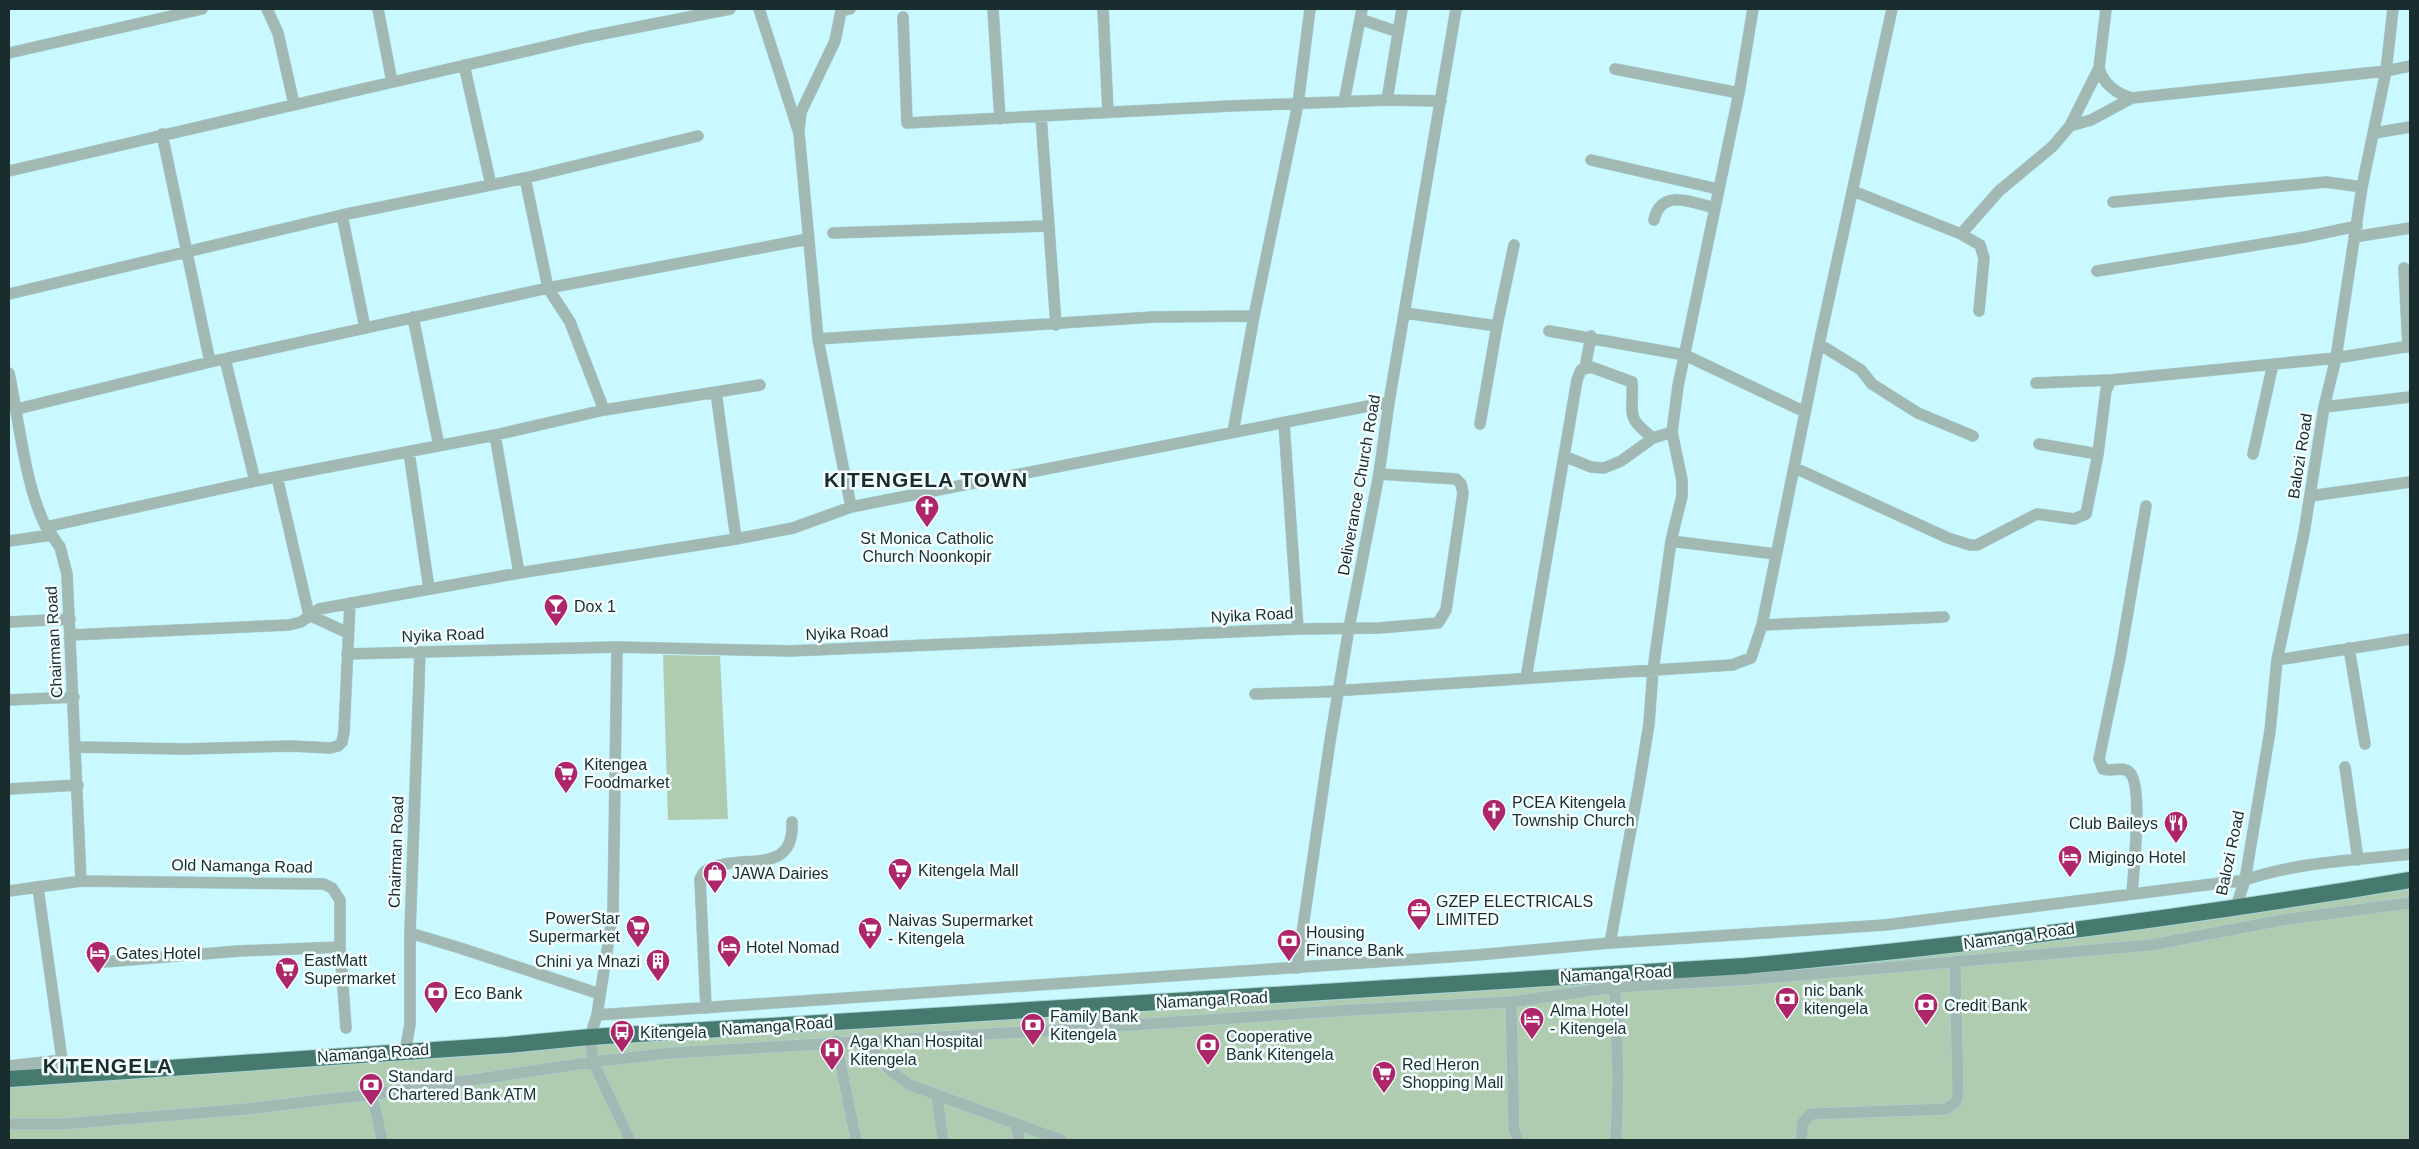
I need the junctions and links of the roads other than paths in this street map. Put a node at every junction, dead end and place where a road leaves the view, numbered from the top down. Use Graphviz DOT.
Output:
graph roads {
  1 [pos="202,9"];
  2 [pos="267,9"];
  3 [pos="378,9"];
  4 [pos="730,9"];
  5 [pos="759,9"];
  6 [pos="850,9"];
  7 [pos="993,9"];
  8 [pos="1103,9"];
  9 [pos="1310,9"];
  10 [pos="1402,9"];
  11 [pos="1456,9"];
  12 [pos="1754,9"];
  13 [pos="1892,9"];
  14 [pos="2106,9"];
  15 [pos="2394,9"];
  16 [pos="1361,14"];
  17 [pos="903,17"];
  18 [pos="1398,32"];
  19 [pos="9,54"];
  20 [pos="464,65"];
  21 [pos="2410,66"];
  22 [pos="2099,68"];
  23 [pos="1615,69"];
  24 [pos="2386,71"];
  25 [pos="392,82"];
  26 [pos="1738,93"];
  27 [pos="2132,98"];
  28 [pos="1387,100"];
  29 [pos="1441,101"];
  30 [pos="1344,102"];
  31 [pos="294,104"];
  32 [pos="1298,104"];
  33 [pos="1108,112"];
  34 [pos="1041,116"];
  35 [pos="1000,119"];
  36 [pos="2070,126"];
  37 [pos="2410,127"];
  38 [pos="799,133"];
  39 [pos="2374,133"];
  40 [pos="162,134"];
  41 [pos="698,136"];
  42 [pos="1591,160"];
  43 [pos="9,170"];
  44 [pos="524,178"];
  45 [pos="491,185"];
  46 [pos="2362,186"];
  47 [pos="1718,189"];
  48 [pos="1853,191"];
  49 [pos="2113,202"];
  50 [pos="1714,208"];
  51 [pos="342,215"];
  52 [pos="1654,220"];
  53 [pos="1048,226"];
  54 [pos="2357,226"];
  55 [pos="2410,228"];
  56 [pos="833,233"];
  57 [pos="1961,234"];
  58 [pos="2354,237"];
  59 [pos="808,239"];
  60 [pos="1514,245"];
  61 [pos="187,252"];
  62 [pos="2404,268"];
  63 [pos="2097,271"];
  64 [pos="548,288"];
  65 [pos="9,294"];
  66 [pos="1979,311"];
  67 [pos="1405,313"];
  68 [pos="1254,316"];
  69 [pos="413,317"];
  70 [pos="1056,325"];
  71 [pos="1497,326"];
  72 [pos="365,328"];
  73 [pos="1549,331"];
  74 [pos="1591,336"];
  75 [pos="818,339"];
  76 [pos="1819,344"];
  77 [pos="2409,347"];
  78 [pos="1684,355"];
  79 [pos="2336,358"];
  80 [pos="225,359"];
  81 [pos="210,362"];
  82 [pos="2273,364"];
  83 [pos="1585,368"];
  84 [pos="9,373"];
  85 [pos="2111,380"];
  86 [pos="2036,383"];
  87 [pos="760,385"];
  88 [pos="716,392"];
  89 [pos="2410,397"];
  90 [pos="1389,402"];
  91 [pos="2324,407"];
  92 [pos="17,410"];
  93 [pos="604,410"];
  94 [pos="1805,412"];
  95 [pos="1284,422"];
  96 [pos="1480,424"];
  97 [pos="1234,432"];
  98 [pos="1672,432"];
  99 [pos="495,435"];
  100 [pos="1973,436"];
  101 [pos="1653,438"];
  102 [pos="2039,444"];
  103 [pos="439,446"];
  104 [pos="409,452"];
  105 [pos="2098,454"];
  106 [pos="2254,454"];
  107 [pos="1564,456"];
  108 [pos="1795,468"];
  109 [pos="1379,474"];
  110 [pos="277,477"];
  111 [pos="255,481"];
  112 [pos="2410,482"];
  113 [pos="2310,496"];
  114 [pos="2146,506"];
  115 [pos="851,507"];
  116 [pos="49,531"];
  117 [pos="736,539"];
  118 [pos="9,541"];
  119 [pos="1671,541"];
  120 [pos="1775,554"];
  121 [pos="519,573"];
  122 [pos="429,590"];
  123 [pos="350,603"];
  124 [pos="309,615"];
  125 [pos="1944,616"];
  126 [pos="70,619"];
  127 [pos="9,622"];
  128 [pos="1762,625"];
  129 [pos="1349,628"];
  130 [pos="1298,629"];
  131 [pos="348,634"];
  132 [pos="71,635"];
  133 [pos="2410,639"];
  134 [pos="617,647"];
  135 [pos="2349,648"];
  136 [pos="420,652"];
  137 [pos="347,654"];
  138 [pos="2277,660"];
  139 [pos="1653,670"];
  140 [pos="1526,678"];
  141 [pos="1340,690"];
  142 [pos="1255,694"];
  143 [pos="74,697"];
  144 [pos="9,700"];
  145 [pos="2366,744"];
  146 [pos="76,747"];
  147 [pos="2345,767"];
  148 [pos="78,785"];
  149 [pos="9,789"];
  150 [pos="792,822"];
  151 [pos="2410,854"];
  152 [pos="2358,860"];
  153 [pos="2245,880"];
  154 [pos="2410,880"];
  155 [pos="81,881"];
  156 [pos="38,888"];
  157 [pos="9,891"];
  158 [pos="2132,894"];
  159 [pos="2410,903"];
  160 [pos="2236,907"];
  161 [pos="410,933"];
  162 [pos="1610,943"];
  163 [pos="340,947"];
  164 [pos="104,962"];
  165 [pos="1956,962"];
  166 [pos="1298,968"];
  167 [pos="1615,987"];
  168 [pos="600,994"];
  169 [pos="1285,996"];
  170 [pos="1511,1002"];
  171 [pos="1116,1006"];
  172 [pos="706,1008"];
  173 [pos="1287,1014"];
  174 [pos="597,1015"];
  175 [pos="1120,1025"];
  176 [pos="346,1028"];
  177 [pos="590,1037"];
  178 [pos="863,1040"];
  179 [pos="836,1042"];
  180 [pos="405,1052"];
  181 [pos="593,1062"];
  182 [pos="9,1066"];
  183 [pos="63,1067"];
  184 [pos="9,1079"];
  185 [pos="372,1094"];
  186 [pos="937,1096"];
  187 [pos="9,1124"];
  188 [pos="1016,1124"];
  189 [pos="382,1140"];
  190 [pos="626,1140"];
  191 [pos="856,1140"];
  192 [pos="943,1140"];
  193 [pos="1020,1140"];
  194 [pos="1061,1140"];
  195 [pos="1518,1140"];
  196 [pos="1616,1140"];
  197 [pos="1801,1140"];
  1 -- 19 [label="street"];
  2 -- 31 [label="street"];
  3 -- 25 [label="street"];
  4 -- 20 [label="street"];
  5 -- 38 [label="street"];
  6 -- 38 [label="street"];
  7 -- 35 [label="street"];
  8 -- 33 [label="street"];
  9 -- 32 [label="street"];
  10 -- 18 [label="street"];
  11 -- 29 [label="street, Deliverance Church Road"];
  12 -- 26 [label="street"];
  13 -- 48 [label="street"];
  14 -- 22 [label="street"];
  15 -- 24 [label="street, Balozi Road"];
  16 -- 18 [label="street"];
  16 -- 30 [label="street"];
  17 -- 35 [label="street"];
  18 -- 28 [label="street"];
  20 -- 25 [label="street"];
  20 -- 45 [label="street"];
  21 -- 24 [label="street"];
  22 -- 27 [label="street"];
  22 -- 36 [label="street"];
  23 -- 26 [label="street"];
  24 -- 27 [label="street"];
  24 -- 39 [label="street, Balozi Road"];
  25 -- 31 [label="street"];
  26 -- 47 [label="street"];
  27 -- 36 [label="street"];
  28 -- 29 [label="street"];
  28 -- 30 [label="street"];
  29 -- 67 [label="street, Deliverance Church Road"];
  30 -- 32 [label="street"];
  31 -- 40 [label="street"];
  32 -- 33 [label="street"];
  32 -- 68 [label="street"];
  33 -- 34 [label="street"];
  34 -- 35 [label="street"];
  34 -- 53 [label="street"];
  36 -- 57 [label="street"];
  37 -- 39 [label="street"];
  38 -- 59 [label="street"];
  39 -- 46 [label="street, Balozi Road"];
  40 -- 43 [label="street"];
  40 -- 61 [label="street"];
  41 -- 44 [label="street"];
  42 -- 47 [label="street"];
  44 -- 45 [label="street"];
  44 -- 64 [label="street"];
  45 -- 51 [label="street"];
  46 -- 49 [label="street"];
  46 -- 54 [label="street, Balozi Road"];
  47 -- 50 [label="street"];
  48 -- 57 [label="street"];
  48 -- 76 [label="street"];
  50 -- 52 [label="street"];
  50 -- 78 [label="street"];
  51 -- 61 [label="street"];
  51 -- 72 [label="street"];
  53 -- 56 [label="street"];
  53 -- 70 [label="street"];
  54 -- 58 [label="street, Balozi Road"];
  54 -- 63 [label="street"];
  55 -- 58 [label="street"];
  57 -- 66 [label="street"];
  58 -- 79 [label="street, Balozi Road"];
  59 -- 64 [label="street"];
  59 -- 75 [label="street"];
  60 -- 71 [label="street"];
  61 -- 65 [label="street"];
  61 -- 81 [label="street"];
  62 -- 77 [label="street"];
  64 -- 69 [label="street"];
  64 -- 93 [label="street"];
  67 -- 71 [label="street"];
  67 -- 90 [label="street, Deliverance Church Road"];
  68 -- 70 [label="street"];
  68 -- 97 [label="street"];
  69 -- 72 [label="street"];
  69 -- 103 [label="street"];
  70 -- 75 [label="street"];
  71 -- 96 [label="street"];
  72 -- 80 [label="street"];
  73 -- 74 [label="street"];
  74 -- 78 [label="street"];
  74 -- 83 [label="street"];
  75 -- 115 [label="street"];
  76 -- 94 [label="street"];
  76 -- 100 [label="street"];
  77 -- 79 [label="street"];
  78 -- 94 [label="street"];
  78 -- 98 [label="street"];
  79 -- 82 [label="street"];
  79 -- 91 [label="street, Balozi Road"];
  80 -- 81 [label="street"];
  80 -- 111 [label="street"];
  81 -- 92 [label="street"];
  82 -- 85 [label="street"];
  82 -- 106 [label="street"];
  83 -- 101 [label="street"];
  83 -- 107 [label="street"];
  84 -- 92 [label="street, Chairman Road"];
  85 -- 86 [label="street"];
  85 -- 105 [label="street"];
  87 -- 88 [label="street"];
  88 -- 93 [label="street"];
  88 -- 117 [label="street"];
  89 -- 91 [label="street"];
  90 -- 95 [label="street"];
  90 -- 109 [label="street, Deliverance Church Road"];
  91 -- 113 [label="street, Balozi Road"];
  92 -- 116 [label="street, Chairman Road"];
  93 -- 99 [label="street"];
  94 -- 108 [label="street"];
  95 -- 97 [label="street"];
  95 -- 130 [label="street"];
  97 -- 115 [label="street"];
  98 -- 101 [label="street"];
  98 -- 119 [label="street"];
  99 -- 103 [label="street"];
  99 -- 121 [label="street"];
  101 -- 107 [label="street"];
  102 -- 105 [label="street"];
  103 -- 104 [label="street"];
  104 -- 110 [label="street"];
  104 -- 122 [label="street"];
  105 -- 108 [label="street"];
  107 -- 140 [label="street"];
  108 -- 120 [label="street"];
  109 -- 129 [label="street, Deliverance Church Road"];
  109 -- 129 [label="street, Nyika Road"];
  110 -- 111 [label="street"];
  110 -- 124 [label="street"];
  111 -- 116 [label="street"];
  112 -- 113 [label="street"];
  113 -- 138 [label="street, Balozi Road"];
  114 -- 158 [label="street"];
  115 -- 117 [label="street"];
  116 -- 118 [label="street"];
  116 -- 126 [label="street, Chairman Road"];
  117 -- 121 [label="street"];
  119 -- 120 [label="street"];
  119 -- 139 [label="street"];
  120 -- 128 [label="street"];
  121 -- 122 [label="street"];
  122 -- 123 [label="street"];
  123 -- 124 [label="street"];
  123 -- 131 [label="street"];
  124 -- 131 [label="street"];
  124 -- 132 [label="street"];
  125 -- 128 [label="street"];
  126 -- 127 [label="street"];
  126 -- 132 [label="street, Chairman Road"];
  128 -- 139 [label="street"];
  129 -- 130 [label="street, Nyika Road"];
  129 -- 141 [label="street, Deliverance Church Road"];
  130 -- 134 [label="street, Nyika Road"];
  131 -- 137 [label="street"];
  132 -- 143 [label="street, Chairman Road"];
  133 -- 135 [label="street"];
  134 -- 136 [label="street, Nyika Road"];
  134 -- 168 [label="street"];
  135 -- 138 [label="street"];
  135 -- 145 [label="street"];
  136 -- 137 [label="street, Nyika Road"];
  136 -- 161 [label="street, Chairman Road"];
  137 -- 146 [label="street"];
  138 -- 153 [label="street, Balozi Road"];
  139 -- 140 [label="street"];
  139 -- 162 [label="street"];
  140 -- 141 [label="street"];
  141 -- 142 [label="street"];
  141 -- 166 [label="street, Deliverance Church Road"];
  143 -- 144 [label="street"];
  143 -- 146 [label="street, Chairman Road"];
  146 -- 148 [label="street, Chairman Road"];
  147 -- 152 [label="street"];
  148 -- 149 [label="street"];
  148 -- 155 [label="street, Chairman Road"];
  150 -- 172 [label="street"];
  151 -- 152 [label="street"];
  152 -- 153 [label="street"];
  153 -- 158 [label="street"];
  153 -- 160 [label="street, Balozi Road"];
  154 -- 160 [label="highway, Namanga Road"];
  155 -- 156 [label="street, Old Namanga Road"];
  155 -- 163 [label="street, Old Namanga Road"];
  156 -- 157 [label="street, Old Namanga Road"];
  156 -- 183 [label="street"];
  158 -- 162 [label="street"];
  159 -- 165 [label="street"];
  160 -- 169 [label="highway, Namanga Road"];
  161 -- 168 [label="street"];
  161 -- 180 [label="street, Chairman Road"];
  162 -- 166 [label="street"];
  163 -- 164 [label="street"];
  163 -- 176 [label="street, Old Namanga Road"];
  165 -- 167 [label="street"];
  165 -- 197 [label="street"];
  166 -- 172 [label="street"];
  167 -- 170 [label="street"];
  167 -- 196 [label="street"];
  168 -- 174 [label="street"];
  169 -- 171 [label="highway, Namanga Road"];
  169 -- 173 [label="street"];
  170 -- 173 [label="street"];
  170 -- 195 [label="street"];
  171 -- 175 [label="street"];
  171 -- 177 [label="highway, Namanga Road"];
  172 -- 174 [label="street"];
  173 -- 175 [label="street"];
  174 -- 177 [label="street"];
  175 -- 178 [label="street"];
  177 -- 180 [label="highway, Namanga Road"];
  177 -- 181 [label="street"];
  178 -- 179 [label="street"];
  178 -- 186 [label="street"];
  179 -- 181 [label="street"];
  179 -- 191 [label="street"];
  180 -- 183 [label="highway, Namanga Road"];
  181 -- 185 [label="street"];
  181 -- 190 [label="street"];
  182 -- 183 [label="street"];
  183 -- 184 [label="highway, Namanga Road"];
  185 -- 187 [label="street"];
  185 -- 189 [label="street"];
  186 -- 188 [label="street"];
  186 -- 192 [label="street"];
  188 -- 193 [label="street"];
  188 -- 194 [label="street"];
}
